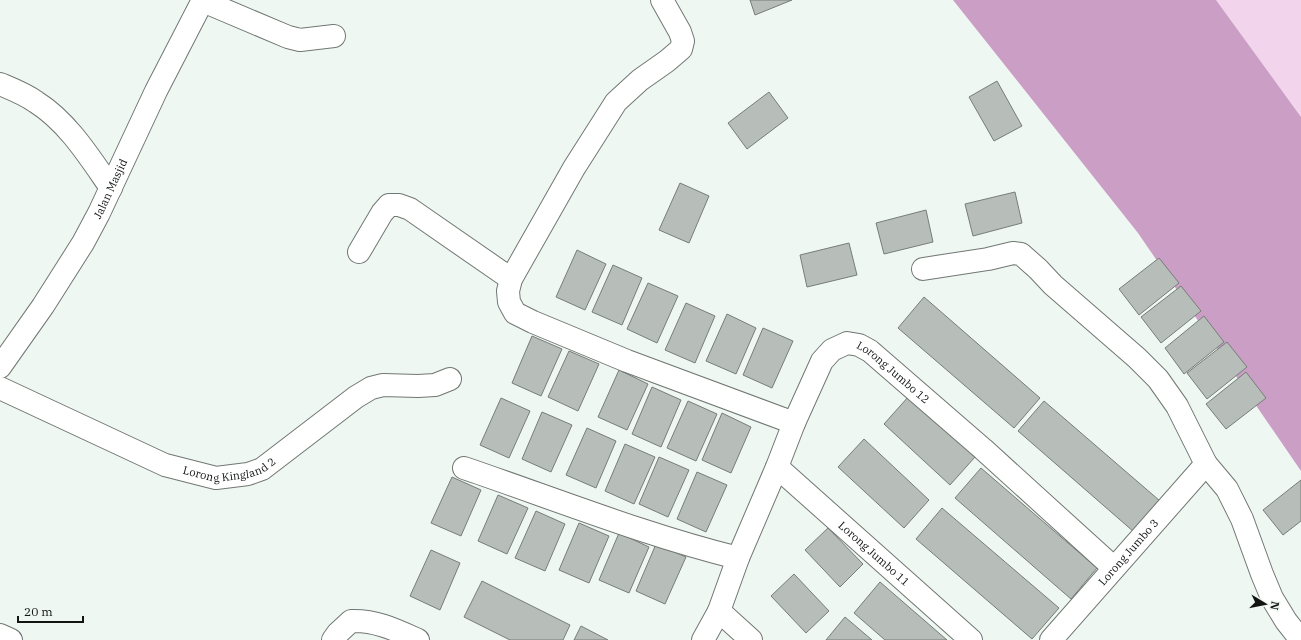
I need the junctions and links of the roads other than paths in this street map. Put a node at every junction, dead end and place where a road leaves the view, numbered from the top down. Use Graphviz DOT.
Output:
graph roads {
  1 [pos="662,0"];
  2 [pos="203,1"];
  3 [pos="334,36"];
  4 [pos="0,84"];
  5 [pos="111,188"];
  6 [pos="359,252"];
  7 [pos="923,270"];
  8 [pos="512,279"];
  9 [pos="0,367"];
  10 [pos="450,379"];
  11 [pos="0,388"];
  12 [pos="794,424"];
  13 [pos="1206,464"];
  14 [pos="777,466"];
  15 [pos="464,468"];
  16 [pos="738,558"];
  17 [pos="1114,568"];
  18 [pos="719,611"];
  19 [pos="0,635"];
  20 [pos="11,640"];
  21 [pos="333,640"];
  22 [pos="418,640"];
  23 [pos="703,640"];
  24 [pos="751,640"];
  25 [pos="971,640"];
  26 [pos="1051,640"];
  27 [pos="1301,640"];
  1 -- 8 [label="street"];
  2 -- 3 [label="street"];
  2 -- 5 [label="street, Jalan Masjid"];
  4 -- 5 [label="street"];
  5 -- 9 [label="street, Jalan Masjid"];
  6 -- 8 [label="street"];
  7 -- 13 [label="street"];
  8 -- 12 [label="street"];
  10 -- 11 [label="street, Lorong Kingland 2"];
  12 -- 14 [label="street, Lorong Jumbo 12"];
  12 -- 17 [label="street, Lorong Jumbo 12"];
  13 -- 17 [label="street, Lorong Jumbo 3"];
  13 -- 27 [label="street"];
  14 -- 16 [label="street, Lorong Jumbo 12"];
  14 -- 25 [label="street, Lorong Jumbo 11"];
  15 -- 16 [label="street"];
  16 -- 18 [label="street, Lorong Jumbo 12"];
  17 -- 26 [label="street, Lorong Jumbo 3"];
  18 -- 23 [label="street, Lorong Jumbo 12"];
  18 -- 24 [label="street"];
  19 -- 20 [label="street"];
  21 -- 22 [label="street"];
}
